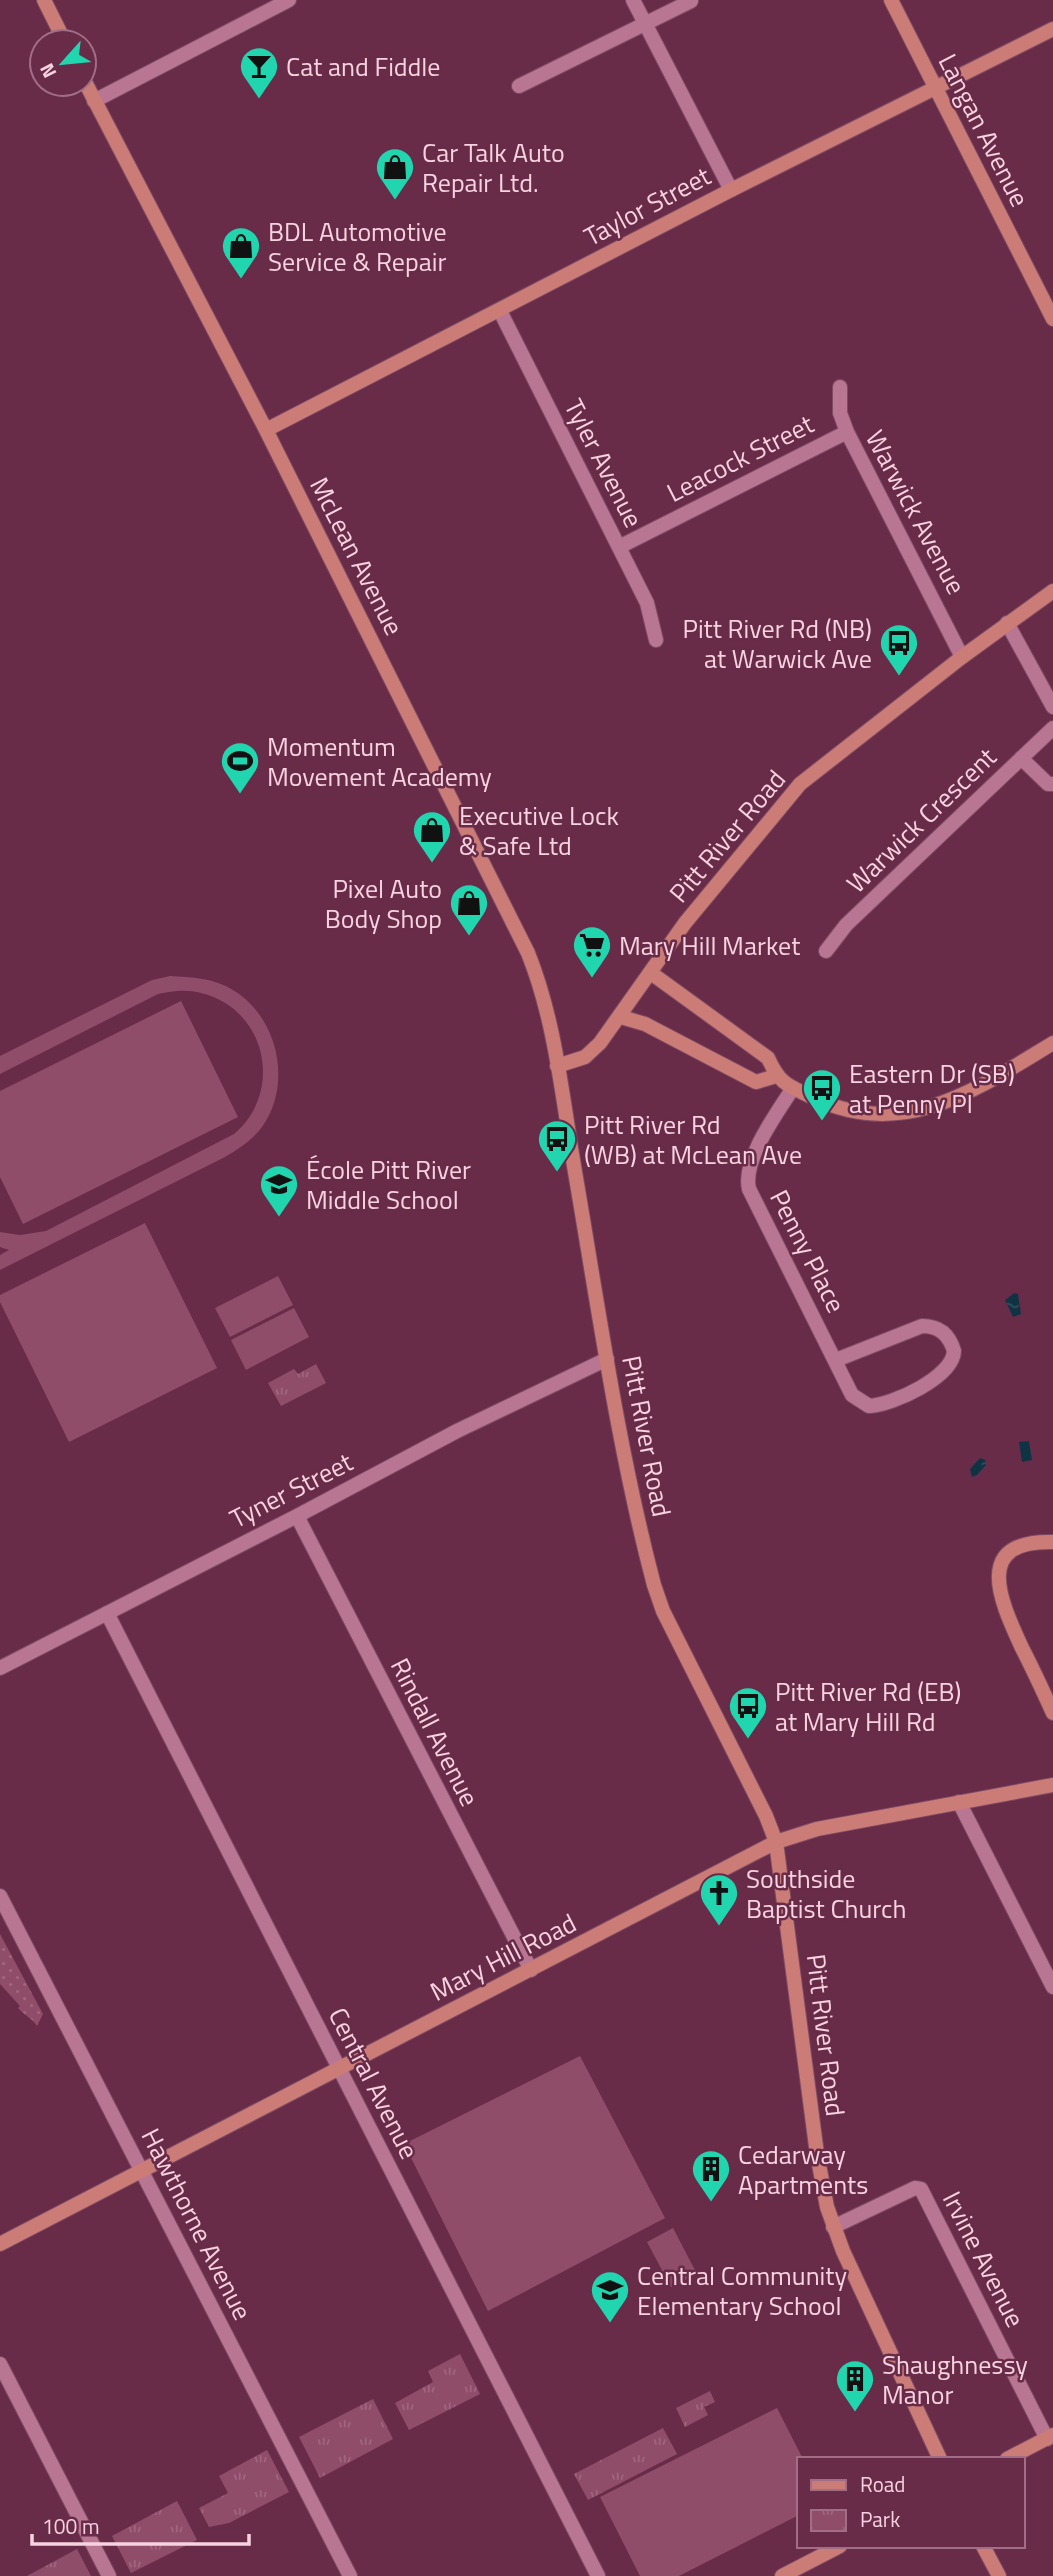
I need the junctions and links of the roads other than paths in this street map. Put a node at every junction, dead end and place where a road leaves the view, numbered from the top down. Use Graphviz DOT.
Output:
graph roads {
  1 [pos="44,0"];
  2 [pos="289,0"];
  3 [pos="633,0"];
  4 [pos="891,0"];
  5 [pos="691,1"];
  6 [pos="645,24"];
  7 [pos="58,28"];
  8 [pos="1053,29"];
  9 [pos="519,86"];
  10 [pos="936,89"];
  11 [pos="93,98"];
  12 [pos="94,101"];
  13 [pos="731,190"];
  14 [pos="500,311"];
  15 [pos="1053,318"];
  16 [pos="840,387"];
  17 [pos="266,430"];
  18 [pos="847,432"];
  19 [pos="619,547"];
  20 [pos="1053,591"];
  21 [pos="1007,623"];
  22 [pos="656,640"];
  23 [pos="962,657"];
  24 [pos="1053,707"];
  25 [pos="1053,727"];
  26 [pos="1021,758"];
  27 [pos="1053,784"];
  28 [pos="826,951"];
  29 [pos="651,973"];
  30 [pos="621,1017"];
  31 [pos="1053,1043"];
  32 [pos="557,1066"];
  33 [pos="776,1076"];
  34 [pos="793,1088"];
  35 [pos="607,1359"];
  36 [pos="836,1360"];
  37 [pos="297,1516"];
  38 [pos="1053,1542"];
  39 [pos="107,1613"];
  40 [pos="0,1668"];
  41 [pos="1053,1713"];
  42 [pos="1053,1785"];
  43 [pos="959,1802"];
  44 [pos="776,1842"];
  45 [pos="0,1896"];
  46 [pos="531,1970"];
  47 [pos="1053,1987"];
  48 [pos="340,2068"];
  49 [pos="142,2171"];
  50 [pos="833,2227"];
  51 [pos="0,2244"];
  52 [pos="0,2364"];
  53 [pos="1050,2437"];
  54 [pos="939,2457"];
  55 [pos="1011,2457"];
  56 [pos="836,2548"];
  57 [pos="985,2548"];
  58 [pos="109,2576"];
  59 [pos="350,2576"];
  60 [pos="598,2576"];
  61 [pos="783,2576"];
  62 [pos="999,2576"];
  1 -- 7 [label="main road"];
  2 -- 12 [label="street"];
  3 -- 6 [label="street"];
  4 -- 10 [label="main road, Langan Avenue"];
  5 -- 6 [label="street"];
  6 -- 9 [label="street"];
  6 -- 13 [label="street"];
  8 -- 10 [label="main road, Taylor Street"];
  10 -- 13 [label="main road, Taylor Street"];
  10 -- 15 [label="main road, Langan Avenue"];
  11 -- 12 [label="main road, McLean Avenue"];
  12 -- 17 [label="main road, McLean Avenue"];
  13 -- 14 [label="main road, Taylor Street"];
  14 -- 17 [label="main road, Taylor Street"];
  14 -- 19 [label="street, Tyler Avenue"];
  16 -- 18 [label="street, Warwick Avenue"];
  17 -- 32 [label="main road, McLean Avenue"];
  18 -- 19 [label="street, Leacock Street"];
  18 -- 23 [label="street, Warwick Avenue"];
  19 -- 22 [label="street, Tyler Avenue"];
  20 -- 21 [label="main road, Pitt River Road"];
  21 -- 23 [label="main road, Pitt River Road"];
  21 -- 24 [label="street"];
  23 -- 29 [label="main road, Pitt River Road"];
  25 -- 26 [label="street, Warwick Crescent"];
  26 -- 27 [label="street"];
  26 -- 28 [label="street, Warwick Crescent"];
  29 -- 30 [label="main road, Pitt River Road"];
  29 -- 33 [label="main road"];
  30 -- 32 [label="main road, Pitt River Road"];
  30 -- 33 [label="main road"];
  31 -- 34 [label="main road"];
  32 -- 35 [label="main road, Pitt River Road"];
  33 -- 34 [label="main road"];
  34 -- 36 [label="street, Penny Place"];
  35 -- 37 [label="street, Tyner Street"];
  35 -- 44 [label="main road, Pitt River Road"];
  36 -- 36 [label="street, Penny Place"];
  37 -- 39 [label="street, Tyner Street"];
  37 -- 46 [label="street, Rindall Avenue"];
  38 -- 41 [label="main road"];
  39 -- 40 [label="street, Tyner Street"];
  39 -- 48 [label="street, Central Avenue"];
  42 -- 43 [label="main road, Mary Hill Road"];
  43 -- 44 [label="main road, Mary Hill Road"];
  43 -- 47 [label="street"];
  44 -- 46 [label="main road, Mary Hill Road"];
  44 -- 50 [label="main road, Pitt River Road"];
  45 -- 49 [label="street, Hawthorne Avenue"];
  46 -- 48 [label="main road, Mary Hill Road"];
  48 -- 49 [label="main road, Mary Hill Road"];
  48 -- 60 [label="street, Central Avenue"];
  49 -- 51 [label="main road, Mary Hill Road"];
  49 -- 59 [label="street, Hawthorne Avenue"];
  50 -- 53 [label="street, Irvine Avenue"];
  50 -- 54 [label="main road, Pitt River Road"];
  52 -- 58 [label="street"];
  53 -- 55 [label="main road"];
  56 -- 61 [label="main road"];
  57 -- 62 [label="main road"];
}
